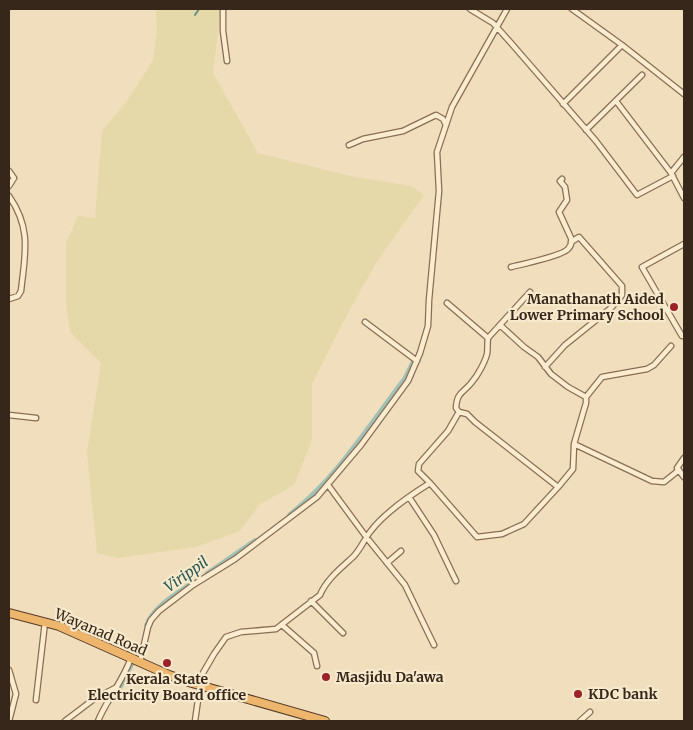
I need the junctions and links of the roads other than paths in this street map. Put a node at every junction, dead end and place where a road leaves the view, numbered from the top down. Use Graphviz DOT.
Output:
graph roads {
  1 [pos="223,9"];
  2 [pos="470,9"];
  3 [pos="507,9"];
  4 [pos="572,9"];
  5 [pos="497,27"];
  6 [pos="622,45"];
  7 [pos="227,61"];
  8 [pos="642,75"];
  9 [pos="684,94"];
  10 [pos="616,101"];
  11 [pos="563,104"];
  12 [pos="446,125"];
  13 [pos="586,130"];
  14 [pos="349,145"];
  15 [pos="684,157"];
  16 [pos="9,171"];
  17 [pos="672,174"];
  18 [pos="562,179"];
  19 [pos="9,186"];
  20 [pos="9,196"];
  21 [pos="684,198"];
  22 [pos="572,242"];
  23 [pos="684,244"];
  24 [pos="511,267"];
  25 [pos="530,292"];
  26 [pos="9,298"];
  27 [pos="448,303"];
  28 [pos="365,322"];
  29 [pos="500,325"];
  30 [pos="684,336"];
  31 [pos="488,338"];
  32 [pos="672,346"];
  33 [pos="417,361"];
  34 [pos="545,366"];
  35 [pos="586,397"];
  36 [pos="460,412"];
  37 [pos="9,415"];
  38 [pos="36,418"];
  39 [pos="574,444"];
  40 [pos="684,458"];
  41 [pos="679,470"];
  42 [pos="684,477"];
  43 [pos="430,483"];
  44 [pos="328,485"];
  45 [pos="558,487"];
  46 [pos="409,496"];
  47 [pos="367,538"];
  48 [pos="384,548"];
  49 [pos="401,551"];
  50 [pos="379,553"];
  51 [pos="387,563"];
  52 [pos="456,581"];
  53 [pos="311,601"];
  54 [pos="9,613"];
  55 [pos="44,622"];
  56 [pos="282,625"];
  57 [pos="343,633"];
  58 [pos="434,645"];
  59 [pos="131,658"];
  60 [pos="140,662"];
  61 [pos="317,666"];
  62 [pos="9,670"];
  63 [pos="200,686"];
  64 [pos="118,687"];
  65 [pos="36,700"];
  66 [pos="590,712"];
  67 [pos="306,718"];
  68 [pos="9,721"];
  69 [pos="65,721"];
  70 [pos="98,721"];
  71 [pos="195,721"];
  72 [pos="325,721"];
  73 [pos="580,721"];
  1 -- 7 [label="street"];
  2 -- 5 [label="street"];
  3 -- 5 [label="street"];
  4 -- 6 [label="street"];
  5 -- 11 [label="street"];
  5 -- 12 [label="street"];
  6 -- 9 [label="street"];
  6 -- 11 [label="street"];
  8 -- 10 [label="street"];
  10 -- 13 [label="street"];
  10 -- 17 [label="street"];
  11 -- 13 [label="street"];
  12 -- 14 [label="street"];
  12 -- 33 [label="street"];
  13 -- 17 [label="street"];
  15 -- 17 [label="street"];
  16 -- 19 [label="street"];
  17 -- 21 [label="street"];
  18 -- 22 [label="street"];
  20 -- 26 [label="street"];
  22 -- 24 [label="street"];
  22 -- 34 [label="street"];
  23 -- 30 [label="street"];
  25 -- 29 [label="street"];
  27 -- 31 [label="street"];
  28 -- 33 [label="street"];
  29 -- 31 [label="street"];
  29 -- 34 [label="street"];
  31 -- 36 [label="street"];
  32 -- 35 [label="street"];
  33 -- 44 [label="street"];
  34 -- 35 [label="street"];
  35 -- 39 [label="street"];
  36 -- 43 [label="street"];
  36 -- 45 [label="street"];
  37 -- 38 [label="street"];
  39 -- 41 [label="street"];
  39 -- 45 [label="street"];
  40 -- 41 [label="street"];
  41 -- 42 [label="street"];
  43 -- 45 [label="street"];
  43 -- 46 [label="street"];
  44 -- 47 [label="street"];
  44 -- 60 [label="street"];
  46 -- 47 [label="street"];
  46 -- 52 [label="street"];
  47 -- 50 [label="street"];
  47 -- 53 [label="street"];
  48 -- 50 [label="street"];
  49 -- 51 [label="street"];
  50 -- 51 [label="street"];
  51 -- 58 [label="street"];
  53 -- 56 [label="street"];
  53 -- 57 [label="street"];
  54 -- 55 [label="highway, Wayanad Road"];
  55 -- 59 [label="highway, Wayanad Road"];
  55 -- 65 [label="street"];
  56 -- 61 [label="street"];
  56 -- 63 [label="street"];
  59 -- 60 [label="highway, Wayanad Road"];
  59 -- 64 [label="street"];
  60 -- 63 [label="highway, Wayanad Road"];
  62 -- 68 [label="street"];
  63 -- 67 [label="highway, Wayanad Road"];
  63 -- 71 [label="street"];
  64 -- 69 [label="street"];
  64 -- 70 [label="street"];
  66 -- 73 [label="street"];
  67 -- 72 [label="highway, Wayanad Road"];
}
